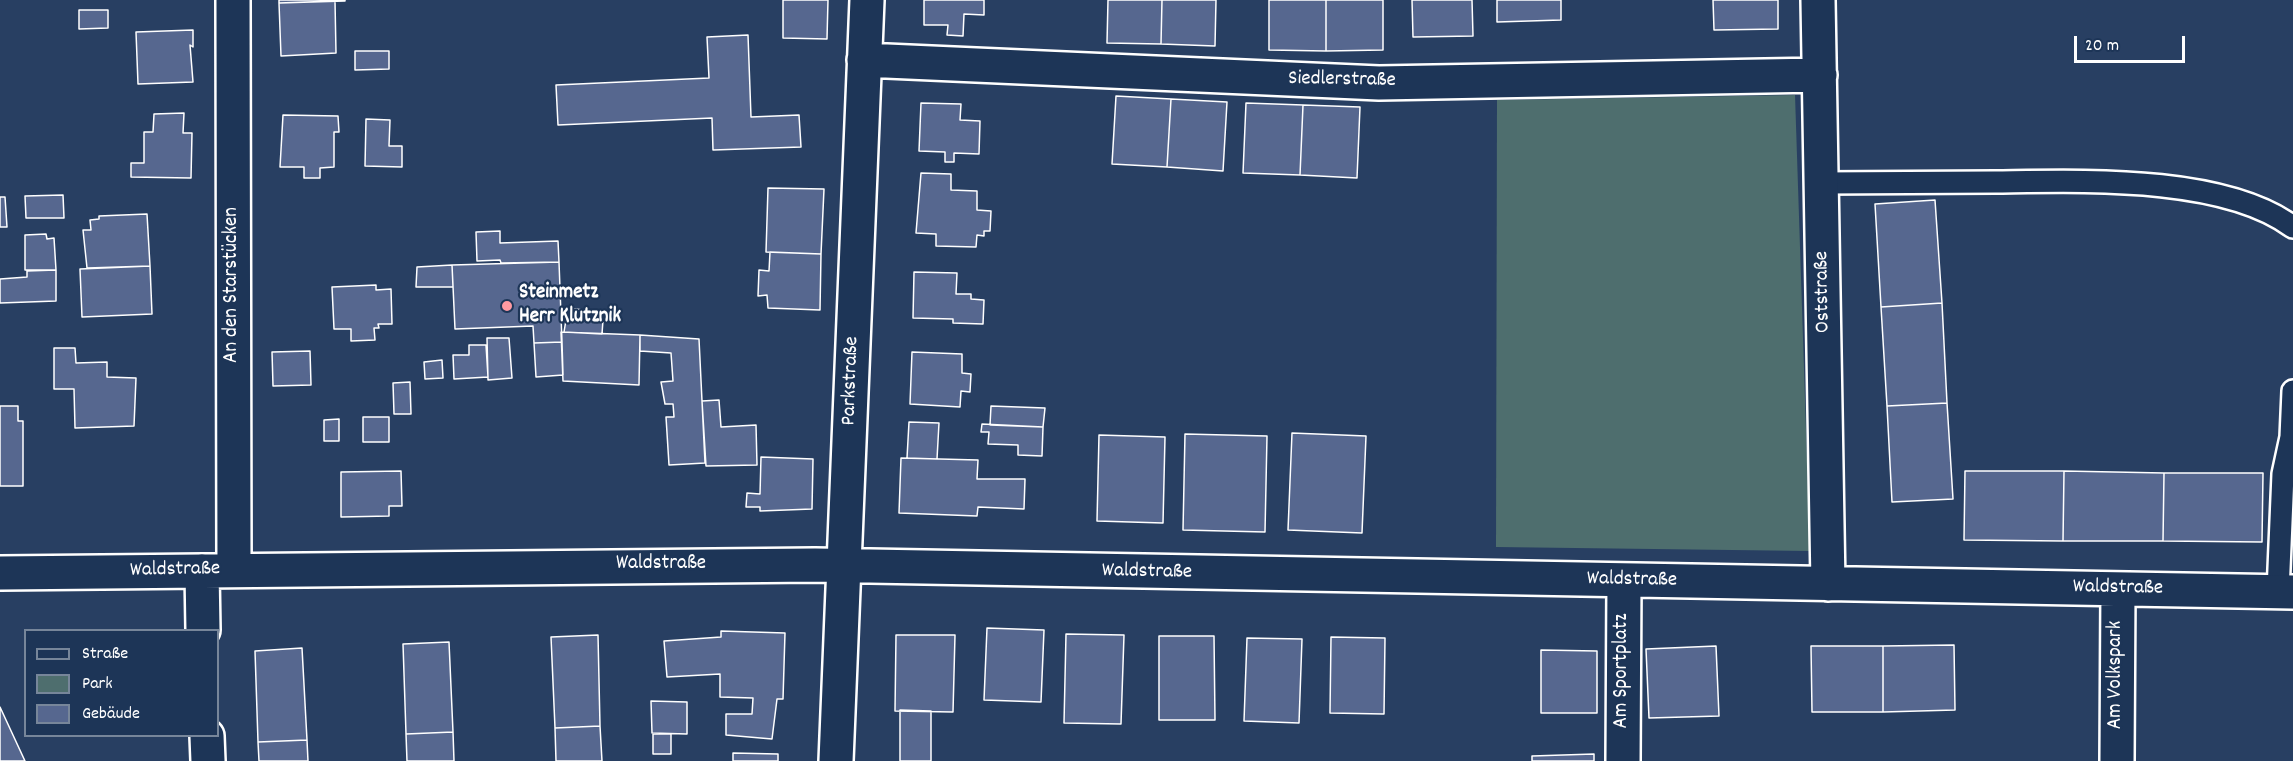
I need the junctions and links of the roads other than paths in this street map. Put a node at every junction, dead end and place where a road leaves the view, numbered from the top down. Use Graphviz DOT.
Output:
graph roads {
  1 [pos="233,0"];
  2 [pos="867,0"];
  3 [pos="1818,0"];
  4 [pos="864,60"];
  5 [pos="1820,75"];
  6 [pos="1822,183"];
  7 [pos="2293,227"];
  8 [pos="2293,391"];
  9 [pos="845,566"];
  10 [pos="234,570"];
  11 [pos="202,571"];
  12 [pos="0,573"];
  13 [pos="1624,581"];
  14 [pos="1828,584"];
  15 [pos="2118,589"];
  16 [pos="2286,592"];
  17 [pos="203,629"];
  18 [pos="207,737"];
  19 [pos="208,761"];
  20 [pos="836,761"];
  21 [pos="1623,761"];
  22 [pos="2117,761"];
  1 -- 10 [label="street, An den Starstücken"];
  2 -- 4 [label="street, Parkstraße"];
  3 -- 5 [label="street, Oststraße"];
  4 -- 5 [label="street, Siedlerstraße"];
  4 -- 9 [label="street, Parkstraße"];
  5 -- 6 [label="street, Oststraße"];
  6 -- 7 [label="lane"];
  6 -- 14 [label="street, Oststraße"];
  8 -- 16 [label="lane"];
  9 -- 10 [label="street, Waldstraße"];
  9 -- 13 [label="street, Waldstraße"];
  9 -- 20 [label="street, Parkstraße"];
  10 -- 11 [label="street, Waldstraße"];
  11 -- 12 [label="street, Waldstraße"];
  11 -- 17 [label="street"];
  13 -- 14 [label="street, Waldstraße"];
  13 -- 21 [label="street, Am Sportplatz"];
  14 -- 15 [label="street, Waldstraße"];
  15 -- 16 [label="street, Waldstraße"];
  15 -- 22 [label="street, Am Volkspark"];
  18 -- 19 [label="street"];
}
